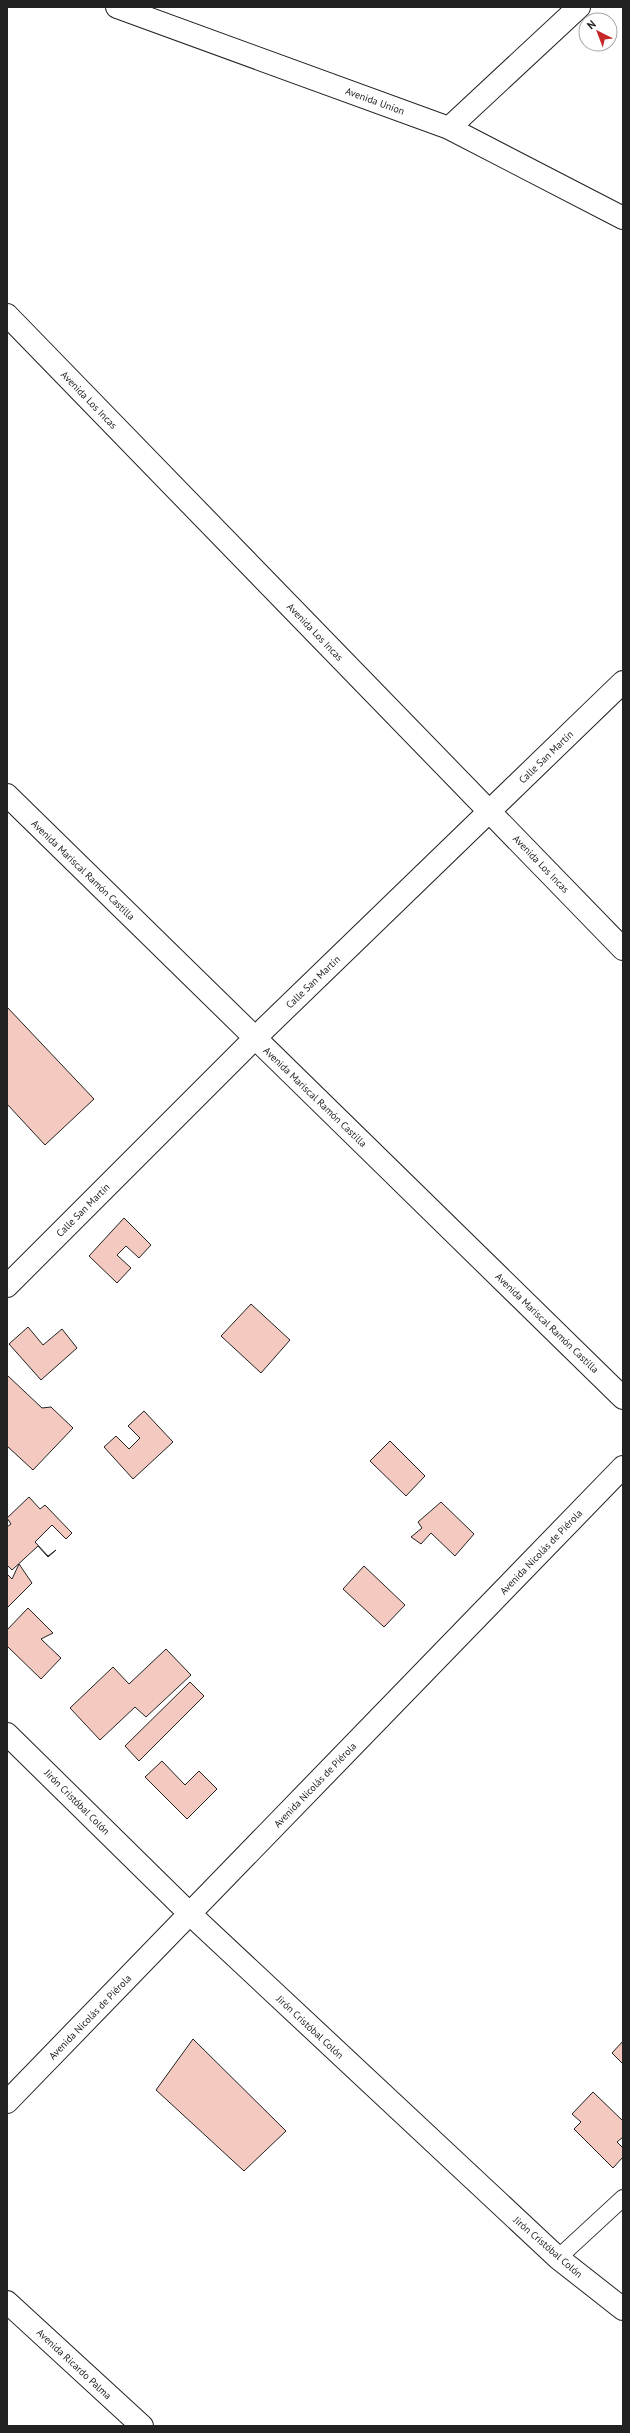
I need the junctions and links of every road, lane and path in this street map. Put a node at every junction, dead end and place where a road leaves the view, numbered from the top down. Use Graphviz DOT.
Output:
graph roads {
  1 [pos="117,7"];
  2 [pos="579,7"];
  3 [pos="449,128"];
  4 [pos="623,218"];
  5 [pos="7,315"];
  6 [pos="623,682"];
  7 [pos="7,795"];
  8 [pos="489,811"];
  9 [pos="623,948"];
  10 [pos="255,1038"];
  11 [pos="7,1286"];
  12 [pos="623,1398"];
  13 [pos="623,1467"];
  14 [pos="7,1734"];
  15 [pos="190,1914"];
  16 [pos="7,2102"];
  17 [pos="623,2198"];
  18 [pos="558,2258"];
  19 [pos="7,2302"];
  20 [pos="623,2309"];
  21 [pos="142,2426"];
  1 -- 3 [label="street, Avenida Uníon"];
  2 -- 3 [label="street"];
  3 -- 4 [label="street, Avenida Uníon"];
  5 -- 8 [label="street, Avenida Los Incas"];
  6 -- 8 [label="street, Calle San Martín"];
  7 -- 10 [label="street, Avenida Mariscal Ramón Castilla"];
  8 -- 9 [label="street, Avenida Los Incas"];
  8 -- 10 [label="street, Calle San Martín"];
  10 -- 11 [label="street, Calle San Martín"];
  10 -- 12 [label="street, Avenida Mariscal Ramón Castilla"];
  13 -- 15 [label="street, Avenida Nicolás de Piérola"];
  14 -- 15 [label="street, Jirón Cristóbal Colón"];
  15 -- 16 [label="street, Avenida Nicolás de Piérola"];
  15 -- 18 [label="street, Jirón Cristóbal Colón"];
  17 -- 18 [label="lane"];
  18 -- 20 [label="street, Jirón Cristóbal Colón"];
  19 -- 21 [label="street, Avenida Ricardo Palma"];
}
